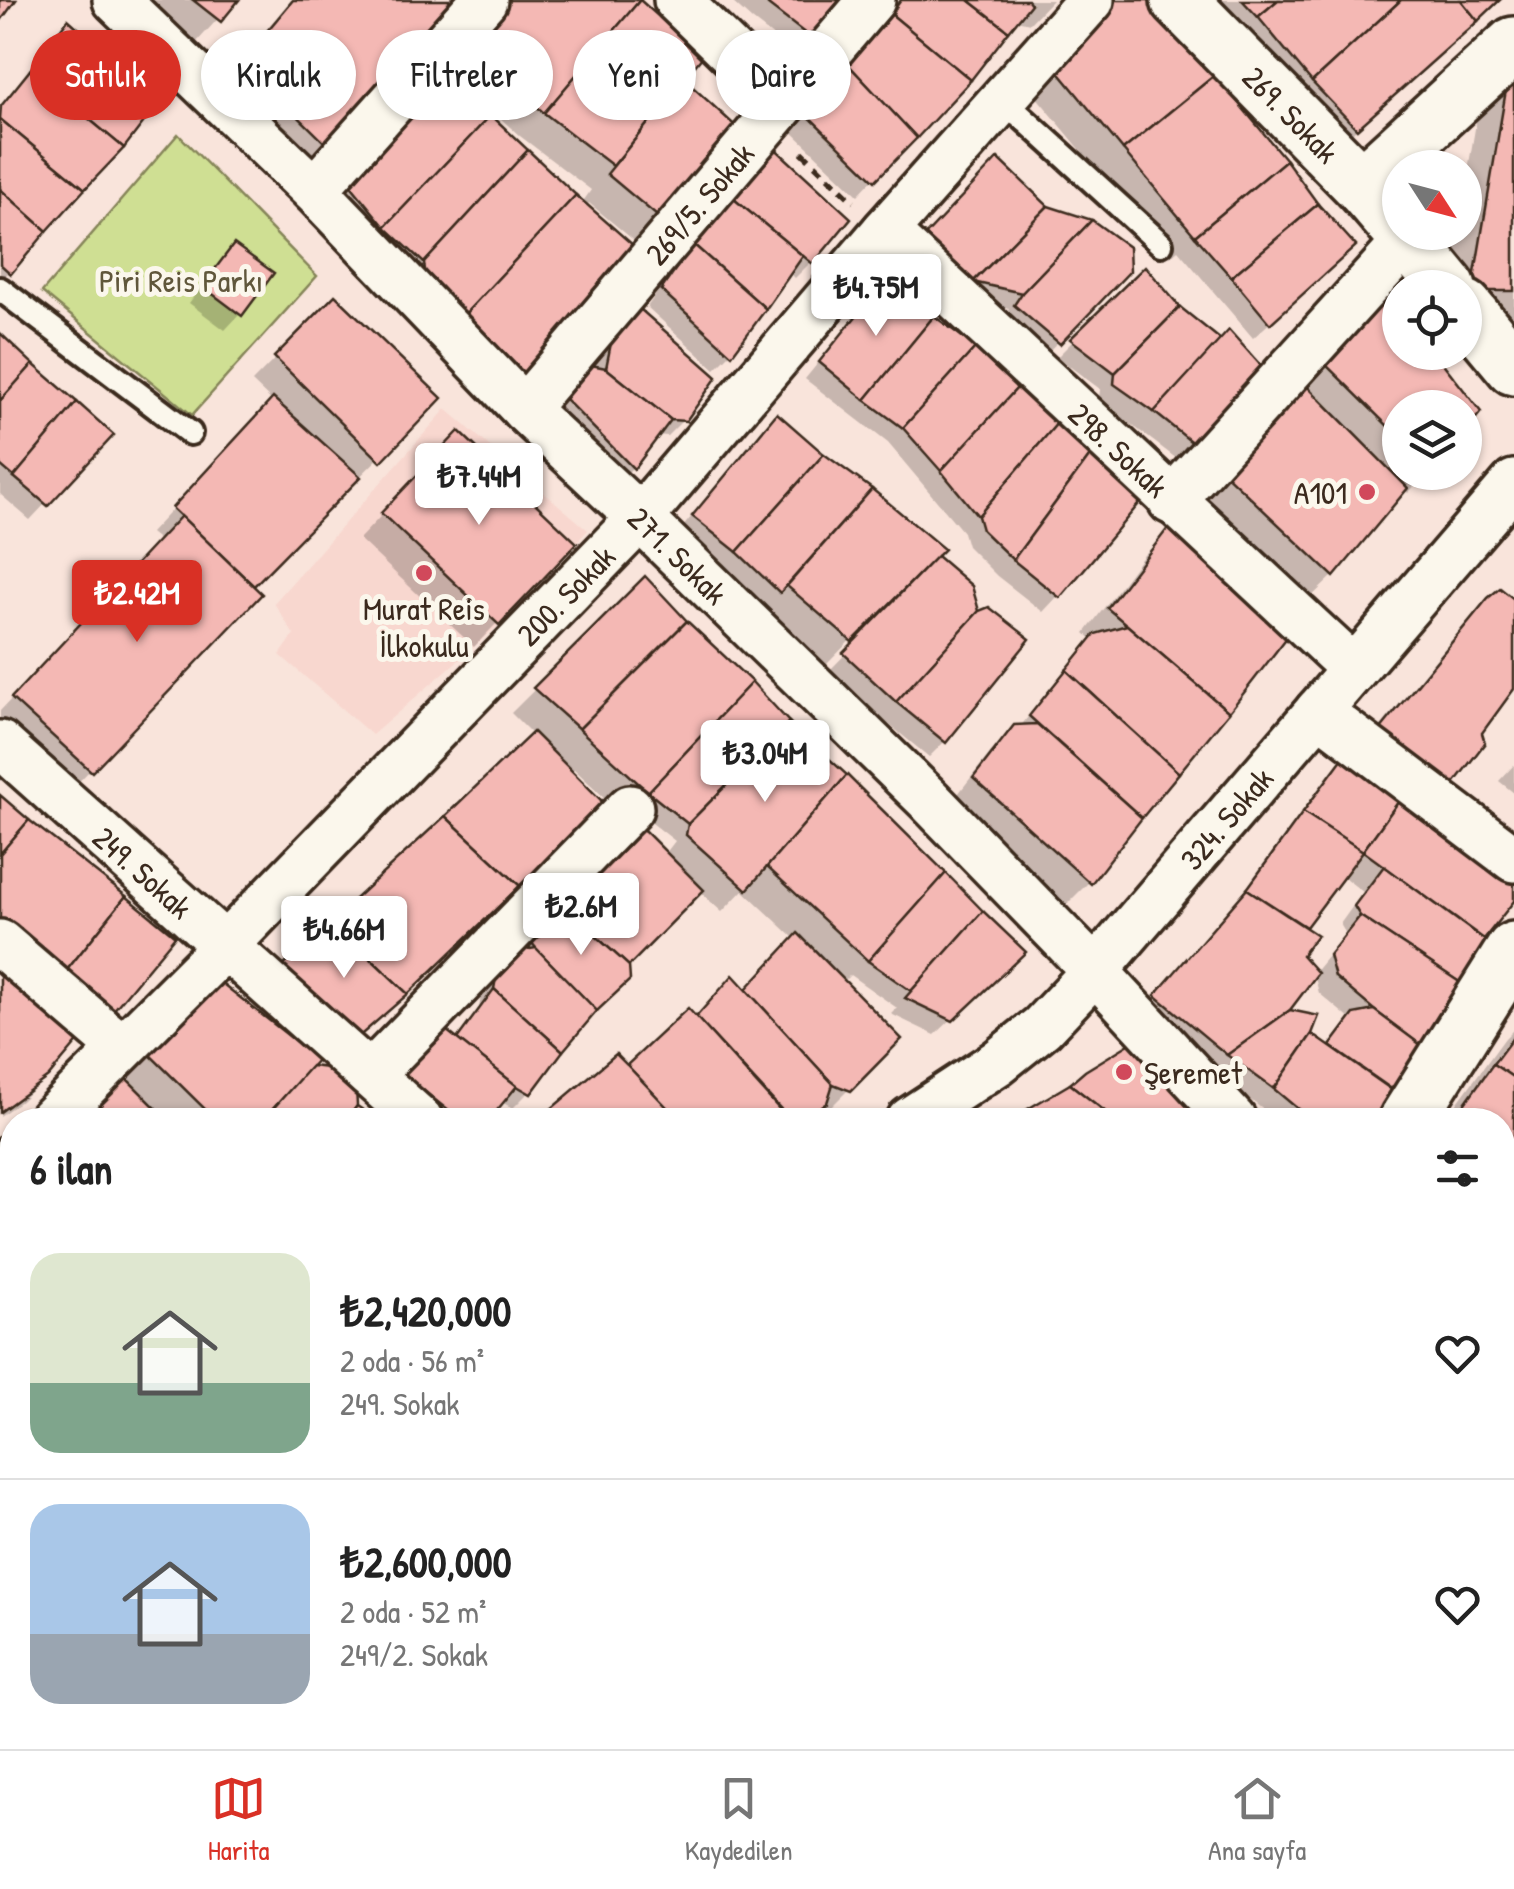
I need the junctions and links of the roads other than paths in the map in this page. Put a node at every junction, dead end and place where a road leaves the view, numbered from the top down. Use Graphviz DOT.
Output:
graph roads {
  1 [pos="116,0"];
  2 [pos="484,0"];
  3 [pos="678,0"];
  4 [pos="872,0"];
  5 [pos="1091,0"];
  6 [pos="1179,0"];
  7 [pos="846,30"];
  8 [pos="716,43"];
  9 [pos="1514,45"];
  10 [pos="1002,99"];
  11 [pos="768,120"];
  12 [pos="1361,186"];
  13 [pos="314,190"];
  14 [pos="1382,210"];
  15 [pos="884,231"];
  16 [pos="1161,244"];
  17 [pos="1389,250"];
  18 [pos="1416,250"];
  19 [pos="1433,270"];
  20 [pos="0,288"];
  21 [pos="1482,328"];
  22 [pos="1514,366"];
  23 [pos="524,408"];
  24 [pos="190,433"];
  25 [pos="1514,483"];
  26 [pos="1171,500"];
  27 [pos="640,518"];
  28 [pos="1354,670"];
  29 [pos="1318,711"];
  30 [pos="0,744"];
  31 [pos="630,808"];
  32 [pos="1514,858"];
  33 [pos="0,943"];
  34 [pos="225,946"];
  35 [pos="1514,950"];
  36 [pos="1096,971"];
  37 [pos="122,1048"];
  38 [pos="370,1075"];
  39 [pos="63,1108"];
  40 [pos="407,1108"];
  41 [pos="928,1108"];
  42 [pos="1213,1108"];
  43 [pos="1415,1108"];
  1 -- 13 [label="street, 271. Sokak"];
  2 -- 13 [label="street"];
  3 -- 8 [label="street"];
  4 -- 7 [label="street, 269/5. Sokak"];
  5 -- 10 [label="street, 200. Sokak"];
  6 -- 12 [label="street, 269. Sokak"];
  9 -- 12 [label="street"];
  10 -- 15 [label="street, 200. Sokak"];
  10 -- 16 [label="lane"];
  11 -- 23 [label="street, 269/5. Sokak"];
  12 -- 14 [label="street, 269. Sokak"];
  13 -- 23 [label="street, 271. Sokak"];
  15 -- 26 [label="street, 298. Sokak"];
  15 -- 27 [label="street, 200. Sokak"];
  17 -- 26 [label="street"];
  18 -- 19 [label="street, 269. Sokak"];
  20 -- 24 [label="lane"];
  21 -- 22 [label="street"];
  23 -- 27 [label="street, 271. Sokak"];
  25 -- 28 [label="street, 324. Sokak"];
  26 -- 28 [label="street, 298. Sokak"];
  27 -- 34 [label="street, 200. Sokak"];
  27 -- 36 [label="street, 271. Sokak"];
  28 -- 29 [label="street, 324. Sokak"];
  29 -- 32 [label="street"];
  29 -- 36 [label="street, 324. Sokak"];
  30 -- 34 [label="street, 249. Sokak"];
  31 -- 38 [label="street"];
  33 -- 37 [label="street"];
  34 -- 37 [label="street, 200. Sokak"];
  34 -- 38 [label="street, 249. Sokak"];
  35 -- 43 [label="street"];
  36 -- 41 [label="street, 324. Sokak"];
  36 -- 42 [label="street, 271. Sokak"];
  37 -- 39 [label="street, 200. Sokak"];
  38 -- 40 [label="street, 249. Sokak"];
}
